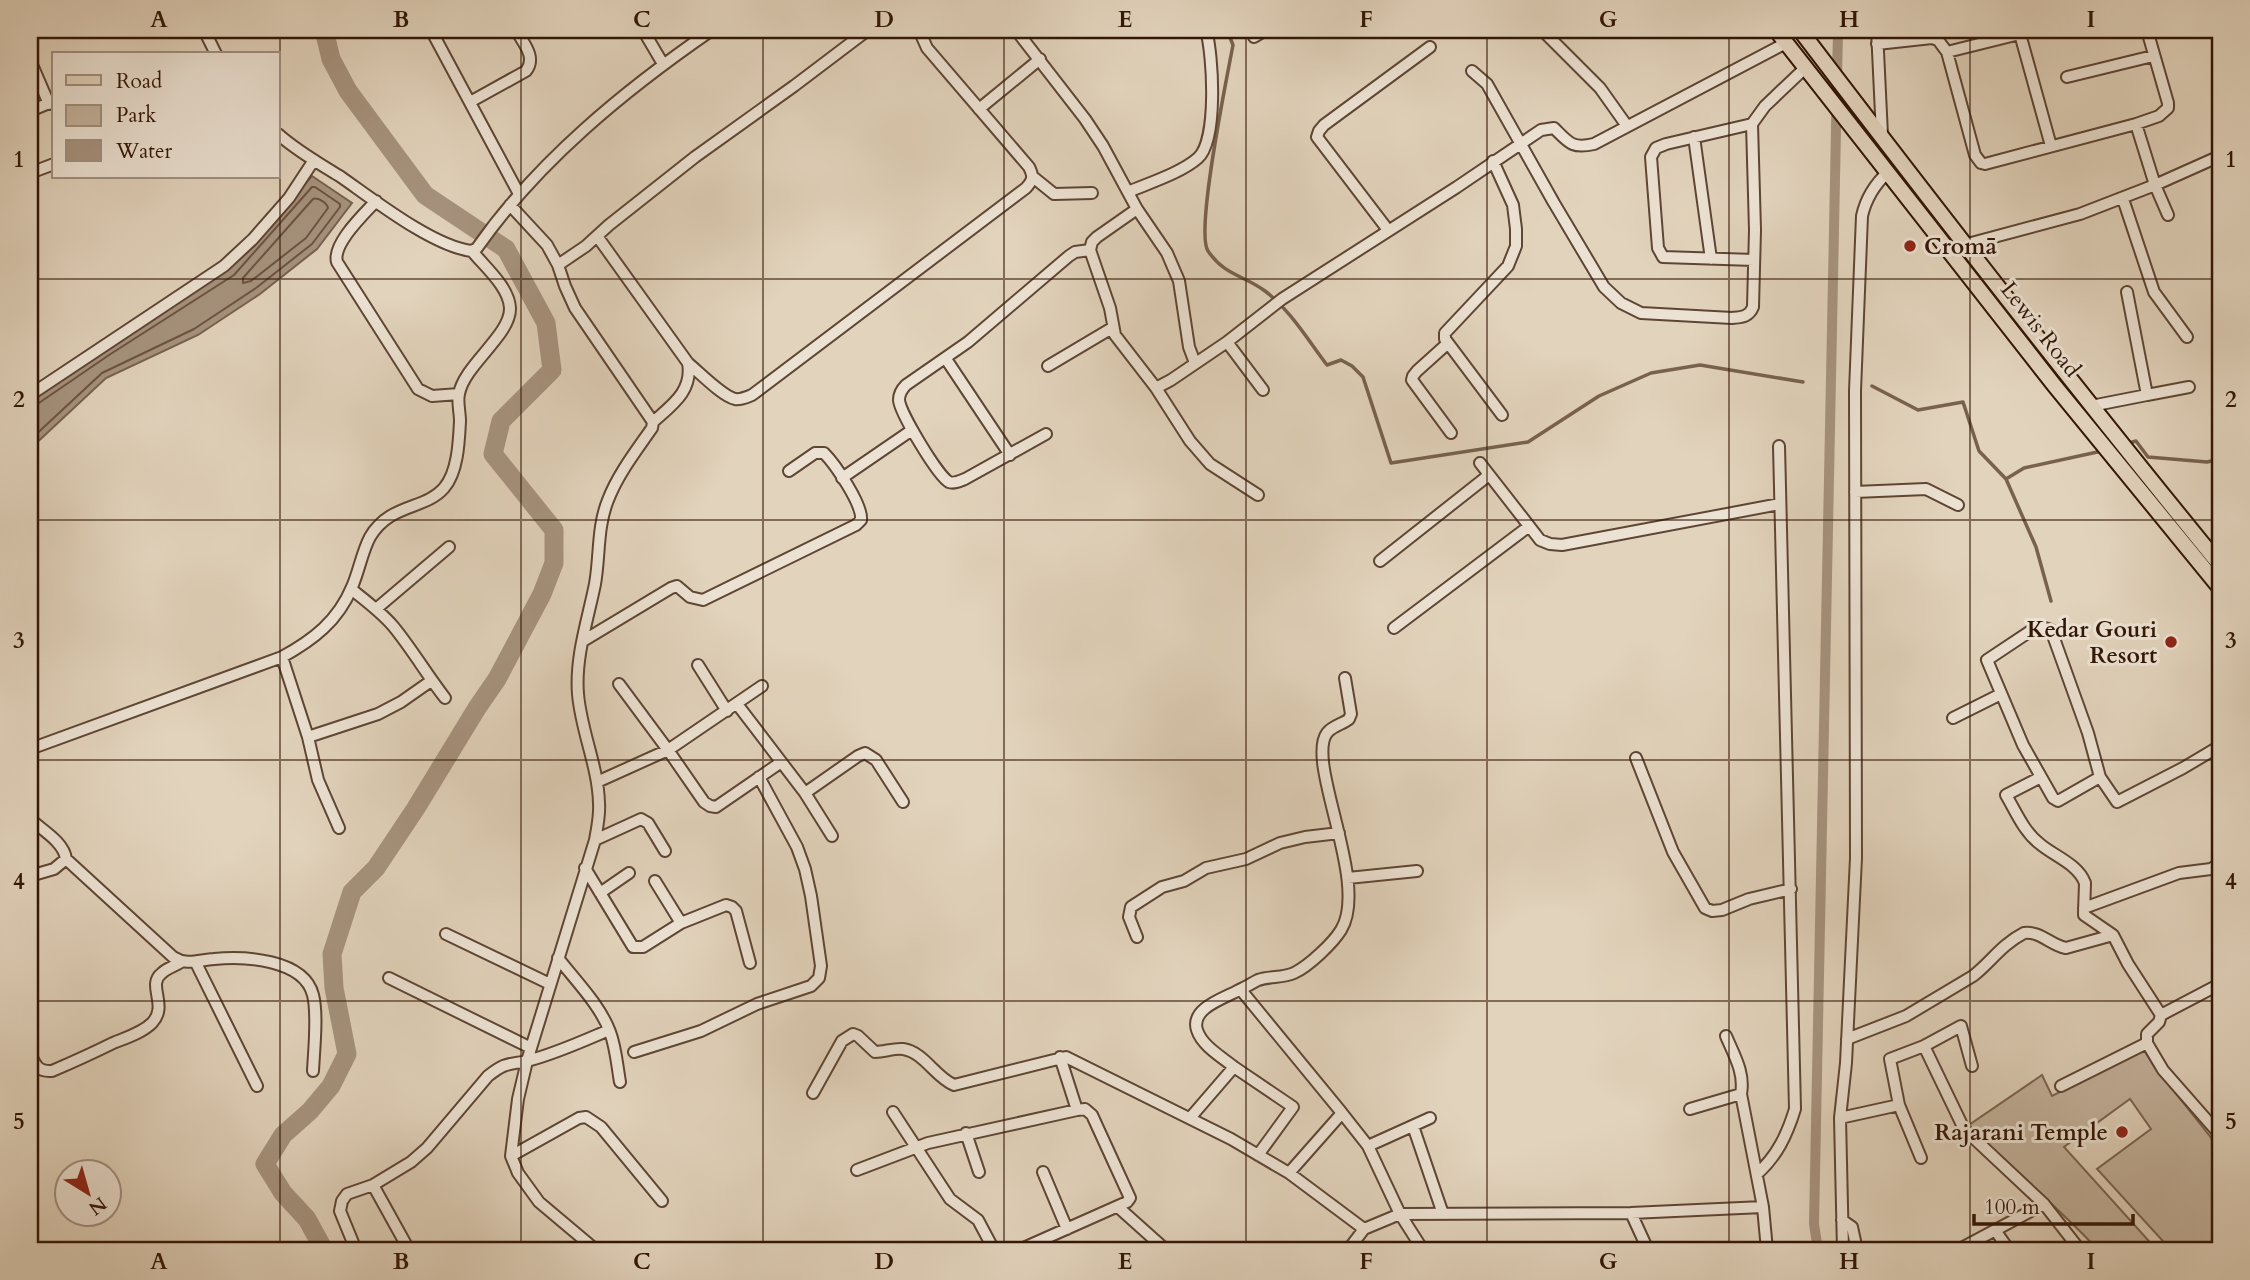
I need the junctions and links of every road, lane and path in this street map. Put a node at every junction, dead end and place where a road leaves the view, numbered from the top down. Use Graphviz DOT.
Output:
graph roads {
  1 [pos="430,30"];
  2 [pos="516,30"];
  3 [pos="643,30"];
  4 [pos="712,30"];
  5 [pos="868,30"];
  6 [pos="919,30"];
  7 [pos="1206,30"];
  8 [pos="1266,30"];
  9 [pos="1542,30"];
  10 [pos="1776,30"];
  11 [pos="1800,30"];
  12 [pos="1877,30"];
  13 [pos="2035,30"];
  14 [pos="2147,30"];
  15 [pos="208,31"];
  16 [pos="1020,31"];
  17 [pos="2021,34"];
  18 [pos="1254,37"];
  19 [pos="1786,43"];
  20 [pos="1877,44"];
  21 [pos="1430,47"];
  22 [pos="215,52"];
  23 [pos="1947,52"];
  24 [pos="2153,55"];
  25 [pos="30,60"];
  26 [pos="1040,60"];
  27 [pos="663,64"];
  28 [pos="1472,71"];
  29 [pos="1810,73"];
  30 [pos="2067,77"];
  31 [pos="470,102"];
  32 [pos="52,103"];
  33 [pos="979,110"];
  34 [pos="30,111"];
  35 [pos="1752,124"];
  36 [pos="2136,124"];
  37 [pos="1628,126"];
  38 [pos="280,135"];
  39 [pos="1882,135"];
  40 [pos="1694,138"];
  41 [pos="1520,143"];
  42 [pos="2051,146"];
  43 [pos="2220,156"];
  44 [pos="1493,161"];
  45 [pos="318,162"];
  46 [pos="52,165"];
  47 [pos="1888,172"];
  48 [pos="30,173"];
  49 [pos="1033,177"];
  50 [pos="2155,185"];
  51 [pos="1128,192"];
  52 [pos="519,194"];
  53 [pos="1092,194"];
  54 [pos="372,198"];
  55 [pos="2123,198"];
  56 [pos="510,205"];
  57 [pos="1137,209"];
  58 [pos="2168,215"];
  59 [pos="1388,230"];
  60 [pos="597,236"];
  61 [pos="1958,249"];
  62 [pos="475,250"];
  63 [pos="1090,250"];
  64 [pos="1711,259"];
  65 [pos="1754,260"];
  66 [pos="558,265"];
  67 [pos="2127,292"];
  68 [pos="1112,328"];
  69 [pos="2025,335"];
  70 [pos="2187,337"];
  71 [pos="1227,342"];
  72 [pos="1447,344"];
  73 [pos="946,359"];
  74 [pos="688,363"];
  75 [pos="1195,363"];
  76 [pos="1048,366"];
  77 [pos="2189,387"];
  78 [pos="1156,388"];
  79 [pos="1263,390"];
  80 [pos="459,394"];
  81 [pos="30,395"];
  82 [pos="2147,395"];
  83 [pos="2091,406"];
  84 [pos="1502,415"];
  85 [pos="653,422"];
  86 [pos="912,430"];
  87 [pos="1451,433"];
  88 [pos="1046,435"];
  89 [pos="2110,440"];
  90 [pos="1779,446"];
  91 [pos="1010,455"];
  92 [pos="1480,463"];
  93 [pos="2132,467"];
  94 [pos="789,471"];
  95 [pos="1489,475"];
  96 [pos="842,478"];
  97 [pos="1855,492"];
  98 [pos="1258,495"];
  99 [pos="1780,504"];
  100 [pos="1958,505"];
  101 [pos="1528,527"];
  102 [pos="449,547"];
  103 [pos="1380,561"];
  104 [pos="2220,565"];
  105 [pos="351,589"];
  106 [pos="2220,589"];
  107 [pos="376,609"];
  108 [pos="1394,628"];
  109 [pos="583,641"];
  110 [pos="282,657"];
  111 [pos="698,665"];
  112 [pos="1345,678"];
  113 [pos="431,681"];
  114 [pos="619,684"];
  115 [pos="762,686"];
  116 [pos="2001,694"];
  117 [pos="445,698"];
  118 [pos="732,707"];
  119 [pos="1953,719"];
  120 [pos="309,737"];
  121 [pos="2220,746"];
  122 [pos="30,749"];
  123 [pos="668,750"];
  124 [pos="1636,758"];
  125 [pos="780,763"];
  126 [pos="759,777"];
  127 [pos="2041,777"];
  128 [pos="2101,777"];
  129 [pos="597,782"];
  130 [pos="805,793"];
  131 [pos="903,802"];
  132 [pos="30,819"];
  133 [pos="339,828"];
  134 [pos="1339,833"];
  135 [pos="832,836"];
  136 [pos="595,840"];
  137 [pos="665,851"];
  138 [pos="66,859"];
  139 [pos="2220,863"];
  140 [pos="586,868"];
  141 [pos="1417,871"];
  142 [pos="629,873"];
  143 [pos="30,876"];
  144 [pos="1348,878"];
  145 [pos="655,881"];
  146 [pos="1791,889"];
  147 [pos="600,893"];
  148 [pos="2084,908"];
  149 [pos="681,923"];
  150 [pos="446,934"];
  151 [pos="2113,934"];
  152 [pos="1137,937"];
  153 [pos="558,958"];
  154 [pos="181,962"];
  155 [pos="196,963"];
  156 [pos="750,963"];
  157 [pos="389,978"];
  158 [pos="551,984"];
  159 [pos="2220,984"];
  160 [pos="1241,990"];
  161 [pos="2161,1015"];
  162 [pos="609,1030"];
  163 [pos="1726,1036"];
  164 [pos="1847,1039"];
  165 [pos="2147,1043"];
  166 [pos="1924,1046"];
  167 [pos="531,1048"];
  168 [pos="634,1052"];
  169 [pos="30,1053"];
  170 [pos="1060,1057"];
  171 [pos="527,1061"];
  172 [pos="1972,1066"];
  173 [pos="1234,1067"];
  174 [pos="313,1071"];
  175 [pos="620,1082"];
  176 [pos="257,1086"];
  177 [pos="2061,1086"];
  178 [pos="813,1093"];
  179 [pos="1741,1094"];
  180 [pos="1899,1105"];
  181 [pos="1077,1110"];
  182 [pos="1690,1110"];
  183 [pos="894,1112"];
  184 [pos="1342,1112"];
  185 [pos="1190,1118"];
  186 [pos="1430,1118"];
  187 [pos="1840,1118"];
  188 [pos="1413,1126"];
  189 [pos="966,1133"];
  190 [pos="2220,1135"];
  191 [pos="1368,1146"];
  192 [pos="915,1148"];
  193 [pos="1258,1154"];
  194 [pos="511,1156"];
  195 [pos="1921,1158"];
  196 [pos="857,1170"];
  197 [pos="979,1172"];
  198 [pos="1043,1172"];
  199 [pos="1289,1173"];
  200 [pos="1757,1174"];
  201 [pos="373,1185"];
  202 [pos="662,1201"];
  203 [pos="2044,1204"];
  204 [pos="1118,1207"];
  205 [pos="1763,1207"];
  206 [pos="1631,1213"];
  207 [pos="1400,1214"];
  208 [pos="1443,1214"];
  209 [pos="1842,1220"];
  210 [pos="1067,1229"];
  211 [pos="1364,1229"];
  212 [pos="1995,1230"];
  213 [pos="587,1248"];
  214 [pos="356,1250"];
  215 [pos="409,1250"];
  216 [pos="994,1250"];
  217 [pos="1019,1250"];
  218 [pos="1166,1250"];
  219 [pos="1348,1250"];
  220 [pos="1423,1250"];
  221 [pos="1648,1250"];
  222 [pos="1767,1250"];
  223 [pos="1843,1250"];
  224 [pos="1857,1250"];
  225 [pos="1958,1250"];
  226 [pos="2009,1250"];
  227 [pos="2080,1250"];
  1 -- 31 [label="street"];
  2 -- 31 [label="street"];
  3 -- 27 [label="street"];
  4 -- 27 [label="street"];
  5 -- 60 [label="street"];
  6 -- 33 [label="street"];
  7 -- 51 [label="street"];
  8 -- 18 [label="street"];
  9 -- 37 [label="street"];
  10 -- 19 [label="main road, Lewis Road"];
  11 -- 39 [label="main road, Lewis Road"];
  12 -- 20 [label="street"];
  13 -- 17 [label="street"];
  14 -- 24 [label="street"];
  15 -- 22 [label="street"];
  16 -- 26 [label="street"];
  17 -- 23 [label="street"];
  17 -- 42 [label="street"];
  19 -- 29 [label="main road, Lewis Road"];
  19 -- 37 [label="street"];
  20 -- 23 [label="street"];
  20 -- 39 [label="street"];
  21 -- 59 [label="street"];
  23 -- 42 [label="street"];
  24 -- 30 [label="street"];
  24 -- 36 [label="street"];
  25 -- 32 [label="street"];
  26 -- 33 [label="street"];
  26 -- 51 [label="street"];
  27 -- 52 [label="street"];
  28 -- 41 [label="street"];
  29 -- 35 [label="street"];
  29 -- 47 [label="main road, Lewis Road"];
  31 -- 52 [label="street"];
  32 -- 34 [label="street"];
  33 -- 49 [label="street"];
  35 -- 40 [label="street"];
  35 -- 65 [label="street"];
  36 -- 42 [label="street"];
  36 -- 50 [label="street"];
  37 -- 41 [label="street"];
  38 -- 45 [label="street"];
  39 -- 61 [label="main road, Lewis Road"];
  40 -- 64 [label="street"];
  40 -- 64 [label="street"];
  41 -- 44 [label="street"];
  41 -- 65 [label="street"];
  43 -- 50 [label="street"];
  44 -- 59 [label="street"];
  44 -- 72 [label="street"];
  45 -- 54 [label="street"];
  45 -- 81 [label="street"];
  46 -- 48 [label="street"];
  47 -- 61 [label="main road, Lewis Road"];
  47 -- 97 [label="street"];
  49 -- 53 [label="street"];
  49 -- 74 [label="street"];
  50 -- 55 [label="street"];
  50 -- 58 [label="street"];
  51 -- 57 [label="street"];
  52 -- 56 [label="street"];
  54 -- 62 [label="street"];
  54 -- 80 [label="street"];
  55 -- 61 [label="street"];
  55 -- 70 [label="street"];
  56 -- 62 [label="street"];
  56 -- 66 [label="street"];
  57 -- 63 [label="street"];
  57 -- 75 [label="street"];
  59 -- 71 [label="street"];
  60 -- 66 [label="street"];
  60 -- 74 [label="street"];
  61 -- 69 [label="main road, Lewis Road"];
  62 -- 80 [label="street"];
  63 -- 68 [label="street"];
  63 -- 73 [label="street"];
  64 -- 65 [label="street"];
  66 -- 85 [label="street"];
  67 -- 82 [label="street"];
  68 -- 76 [label="street"];
  68 -- 78 [label="street"];
  69 -- 83 [label="main road, Lewis Road"];
  69 -- 89 [label="main road, Lewis Road"];
  71 -- 75 [label="street"];
  71 -- 79 [label="street"];
  72 -- 84 [label="street"];
  72 -- 87 [label="street"];
  73 -- 86 [label="street"];
  73 -- 91 [label="street"];
  74 -- 85 [label="street"];
  75 -- 78 [label="street"];
  77 -- 82 [label="street"];
  78 -- 98 [label="street"];
  80 -- 105 [label="street"];
  82 -- 83 [label="street"];
  83 -- 89 [label="main road, Lewis Road"];
  85 -- 109 [label="street"];
  86 -- 91 [label="street"];
  86 -- 96 [label="street"];
  88 -- 91 [label="street"];
  89 -- 93 [label="main road, Lewis Road"];
  90 -- 99 [label="street"];
  92 -- 95 [label="street"];
  93 -- 104 [label="main road, Lewis Road"];
  93 -- 106 [label="main road, Lewis Road"];
  94 -- 96 [label="street"];
  95 -- 101 [label="street"];
  95 -- 103 [label="street"];
  96 -- 109 [label="street"];
  97 -- 100 [label="street"];
  97 -- 164 [label="street"];
  99 -- 101 [label="street"];
  99 -- 146 [label="street"];
  101 -- 108 [label="street"];
  102 -- 107 [label="street"];
  105 -- 107 [label="street"];
  105 -- 110 [label="street"];
  107 -- 113 [label="street"];
  109 -- 129 [label="street"];
  110 -- 120 [label="street"];
  110 -- 122 [label="street"];
  111 -- 118 [label="street"];
  112 -- 134 [label="street"];
  113 -- 117 [label="street"];
  113 -- 120 [label="street"];
  114 -- 123 [label="street"];
  115 -- 118 [label="street"];
  116 -- 119 [label="street"];
  116 -- 127 [label="street"];
  116 -- 128 [label="street"];
  118 -- 123 [label="street"];
  118 -- 125 [label="street"];
  120 -- 133 [label="street"];
  121 -- 128 [label="street"];
  123 -- 126 [label="street"];
  123 -- 129 [label="street"];
  124 -- 146 [label="street"];
  125 -- 126 [label="street"];
  125 -- 130 [label="street"];
  126 -- 168 [label="street"];
  127 -- 128 [label="street"];
  127 -- 148 [label="street"];
  129 -- 136 [label="street"];
  130 -- 131 [label="street"];
  130 -- 135 [label="street"];
  132 -- 138 [label="street"];
  134 -- 144 [label="street"];
  134 -- 152 [label="street"];
  136 -- 137 [label="street"];
  136 -- 140 [label="street"];
  138 -- 143 [label="street"];
  138 -- 154 [label="street"];
  139 -- 148 [label="street"];
  140 -- 147 [label="street"];
  140 -- 153 [label="street"];
  141 -- 144 [label="street"];
  142 -- 147 [label="street"];
  144 -- 160 [label="street"];
  145 -- 149 [label="street"];
  146 -- 200 [label="street"];
  147 -- 149 [label="street"];
  148 -- 151 [label="street"];
  149 -- 156 [label="street"];
  150 -- 158 [label="street"];
  151 -- 161 [label="street"];
  151 -- 164 [label="street"];
  153 -- 158 [label="street"];
  153 -- 162 [label="street"];
  154 -- 155 [label="street"];
  154 -- 169 [label="street"];
  155 -- 174 [label="street"];
  155 -- 176 [label="street"];
  157 -- 167 [label="street"];
  158 -- 167 [label="street"];
  159 -- 161 [label="street"];
  160 -- 173 [label="street"];
  160 -- 184 [label="street"];
  161 -- 165 [label="street"];
  162 -- 171 [label="street"];
  162 -- 175 [label="street"];
  163 -- 179 [label="street"];
  164 -- 187 [label="street"];
  165 -- 177 [label="street"];
  165 -- 190 [label="street"];
  166 -- 172 [label="street"];
  166 -- 180 [label="street"];
  166 -- 203 [label="street"];
  167 -- 171 [label="street"];
  170 -- 178 [label="street"];
  170 -- 181 [label="street"];
  170 -- 185 [label="street"];
  171 -- 194 [label="street"];
  171 -- 201 [label="street"];
  173 -- 185 [label="street"];
  173 -- 193 [label="street"];
  179 -- 182 [label="street"];
  179 -- 200 [label="street"];
  180 -- 187 [label="street"];
  180 -- 195 [label="street"];
  181 -- 189 [label="street"];
  181 -- 204 [label="street"];
  183 -- 192 [label="street"];
  184 -- 191 [label="street"];
  184 -- 199 [label="street"];
  185 -- 193 [label="street"];
  186 -- 188 [label="street"];
  187 -- 209 [label="street"];
  188 -- 191 [label="street"];
  188 -- 208 [label="street"];
  189 -- 192 [label="street"];
  189 -- 197 [label="street"];
  191 -- 207 [label="street"];
  192 -- 196 [label="street"];
  192 -- 216 [label="street"];
  193 -- 199 [label="street"];
  194 -- 202 [label="street"];
  194 -- 213 [label="street"];
  198 -- 210 [label="street"];
  199 -- 211 [label="street"];
  200 -- 205 [label="street"];
  201 -- 214 [label="street"];
  201 -- 215 [label="street"];
  203 -- 212 [label="street"];
  203 -- 227 [label="street"];
  204 -- 210 [label="street"];
  204 -- 218 [label="street"];
  205 -- 206 [label="street"];
  205 -- 222 [label="street"];
  206 -- 208 [label="street"];
  206 -- 221 [label="street"];
  207 -- 208 [label="street"];
  207 -- 211 [label="street"];
  207 -- 220 [label="street"];
  209 -- 223 [label="street"];
  209 -- 224 [label="street"];
  210 -- 217 [label="street"];
  211 -- 219 [label="street"];
  212 -- 225 [label="street"];
  212 -- 226 [label="street"];
}
